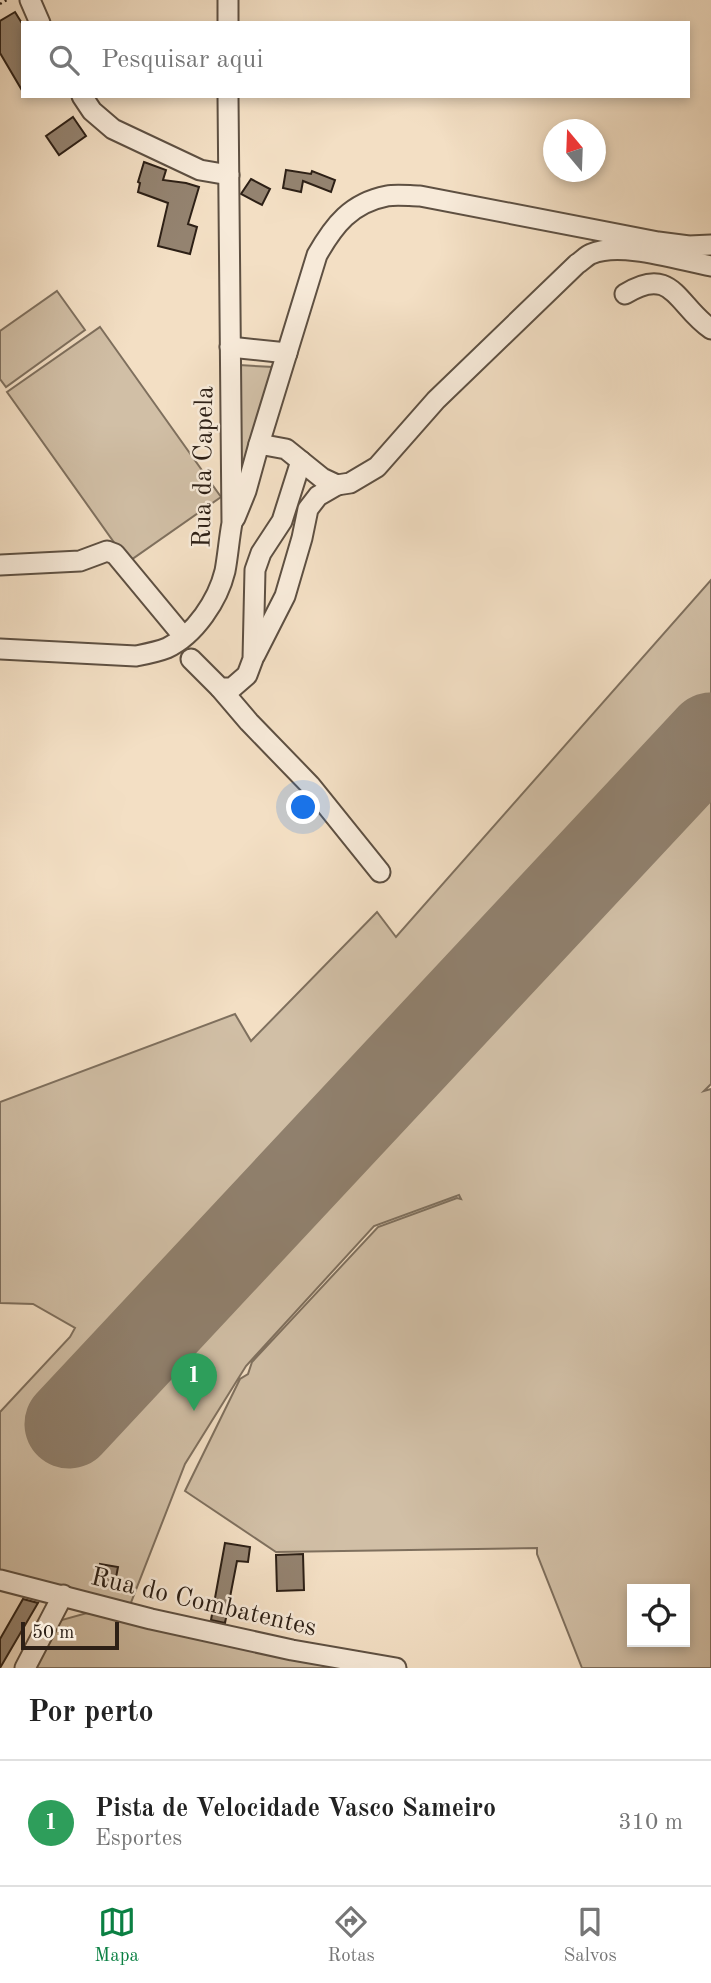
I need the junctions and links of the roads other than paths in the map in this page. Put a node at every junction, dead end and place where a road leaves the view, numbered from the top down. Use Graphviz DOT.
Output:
graph roads {
  1 [pos="30,0"];
  2 [pos="228,0"];
  3 [pos="39,21"];
  4 [pos="228,21"];
  5 [pos="83,98"];
  6 [pos="228,98"];
  7 [pos="229,175"];
  8 [pos="711,244"];
  9 [pos="711,266"];
  10 [pos="625,294"];
  11 [pos="711,329"];
  12 [pos="230,347"];
  13 [pos="286,353"];
  14 [pos="260,444"];
  15 [pos="300,461"];
  16 [pos="337,485"];
  17 [pos="231,527"];
  18 [pos="0,565"];
  19 [pos="183,636"];
  20 [pos="0,649"];
  21 [pos="191,659"];
  22 [pos="253,659"];
  23 [pos="220,688"];
  24 [pos="380,872"];
  25 [pos="0,1580"];
  26 [pos="63,1595"];
  27 [pos="25,1668"];
  28 [pos="397,1668"];
  1 -- 3 [label="street"];
  2 -- 4 [label="street"];
  5 -- 7 [label="street"];
  6 -- 7 [label="street, Rua da Capela"];
  7 -- 12 [label="street, Rua da Capela"];
  8 -- 13 [label="street"];
  9 -- 16 [label="street"];
  10 -- 11 [label="street"];
  12 -- 13 [label="street"];
  12 -- 17 [label="street, Rua da Capela"];
  13 -- 14 [label="street"];
  14 -- 15 [label="street"];
  14 -- 17 [label="street"];
  15 -- 16 [label="street"];
  15 -- 22 [label="street"];
  16 -- 22 [label="street"];
  17 -- 19 [label="street, Rua da Capela"];
  18 -- 19 [label="street"];
  19 -- 20 [label="street, Rua da Capela"];
  21 -- 23 [label="street"];
  22 -- 23 [label="street"];
  23 -- 24 [label="street"];
  25 -- 26 [label="street, Rua do Combatentes"];
  26 -- 27 [label="street"];
  26 -- 28 [label="street, Rua do Combatentes"];
}
